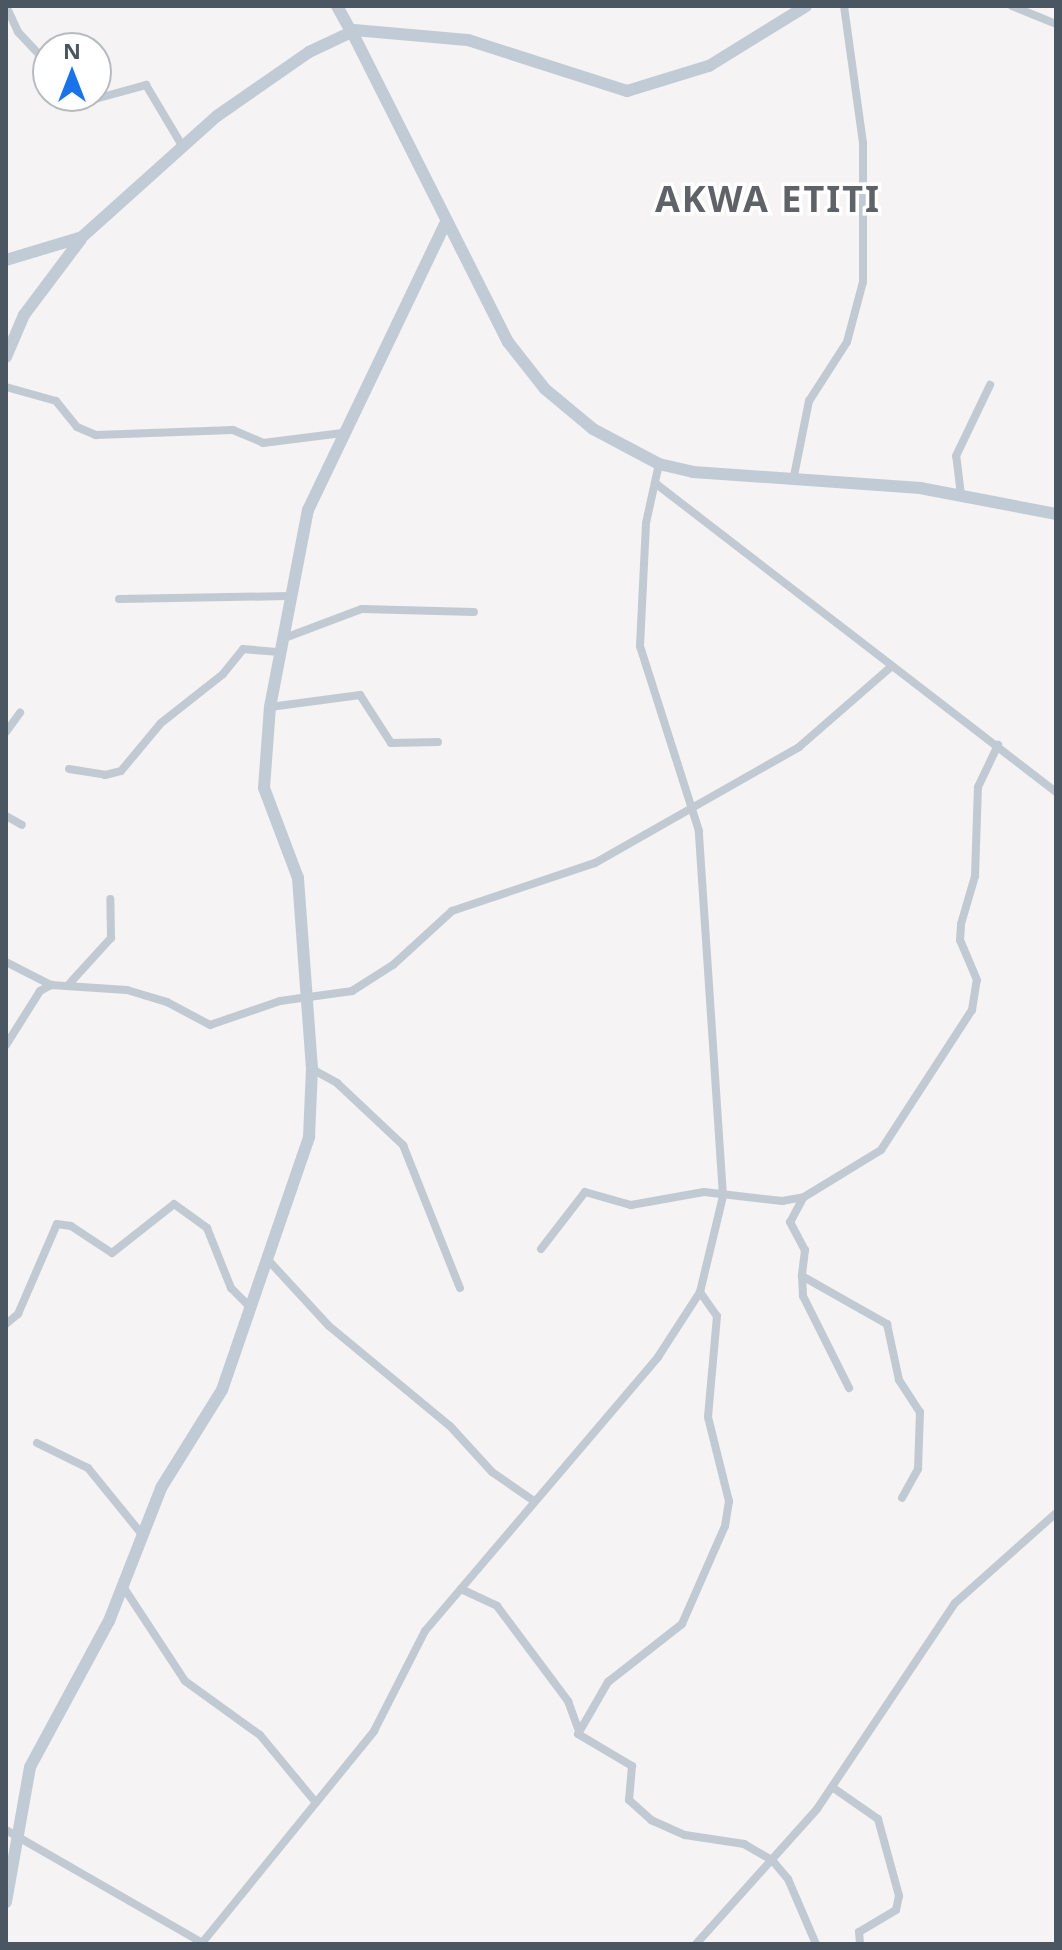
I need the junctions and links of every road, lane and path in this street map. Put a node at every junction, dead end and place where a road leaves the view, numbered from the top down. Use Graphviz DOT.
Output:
graph roads {
  1 [pos="6,6"];
  2 [pos="337,6"];
  3 [pos="805,6"];
  4 [pos="844,6"];
  5 [pos="1012,6"];
  6 [pos="1056,24"];
  7 [pos="351,31"];
  8 [pos="32,47"];
  9 [pos="112,94"];
  10 [pos="183,147"];
  11 [pos="445,224"];
  12 [pos="82,237"];
  13 [pos="6,260"];
  14 [pos="6,357"];
  15 [pos="990,385"];
  16 [pos="6,387"];
  17 [pos="342,433"];
  18 [pos="659,464"];
  19 [pos="793,481"];
  20 [pos="655,483"];
  21 [pos="961,495"];
  22 [pos="1056,514"];
  23 [pos="288,596"];
  24 [pos="119,599"];
  25 [pos="474,612"];
  26 [pos="280,646"];
  27 [pos="892,666"];
  28 [pos="270,707"];
  29 [pos="20,713"];
  30 [pos="6,732"];
  31 [pos="438,742"];
  32 [pos="998,745"];
  33 [pos="69,769"];
  34 [pos="1056,792"];
  35 [pos="692,804"];
  36 [pos="6,816"];
  37 [pos="22,825"];
  38 [pos="110,899"];
  39 [pos="6,962"];
  40 [pos="70,983"];
  41 [pos="51,985"];
  42 [pos="308,1000"];
  43 [pos="6,1045"];
  44 [pos="312,1069"];
  45 [pos="723,1196"];
  46 [pos="804,1197"];
  47 [pos="541,1249"];
  48 [pos="269,1261"];
  49 [pos="802,1276"];
  50 [pos="460,1288"];
  51 [pos="700,1292"];
  52 [pos="251,1308"];
  53 [pos="6,1324"];
  54 [pos="849,1388"];
  55 [pos="37,1443"];
  56 [pos="902,1498"];
  57 [pos="534,1501"];
  58 [pos="1056,1513"];
  59 [pos="140,1532"];
  60 [pos="122,1585"];
  61 [pos="461,1589"];
  62 [pos="578,1729"];
  63 [pos="832,1787"];
  64 [pos="313,1799"];
  65 [pos="6,1830"];
  66 [pos="21,1837"];
  67 [pos="772,1860"];
  68 [pos="6,1902"];
  69 [pos="203,1943"];
  70 [pos="696,1944"];
  71 [pos="816,1944"];
  72 [pos="860,1944"];
  1 -- 8 [label="street"];
  2 -- 7 [label="main road"];
  3 -- 7 [label="main road"];
  4 -- 19 [label="street"];
  5 -- 6 [label="street"];
  7 -- 10 [label="main road"];
  7 -- 11 [label="main road"];
  9 -- 10 [label="street"];
  10 -- 12 [label="main road"];
  11 -- 17 [label="main road"];
  11 -- 18 [label="main road"];
  12 -- 13 [label="main road"];
  12 -- 14 [label="main road"];
  15 -- 21 [label="street"];
  16 -- 17 [label="street"];
  17 -- 23 [label="main road"];
  18 -- 19 [label="main road"];
  18 -- 20 [label="street"];
  19 -- 21 [label="main road"];
  20 -- 27 [label="street"];
  20 -- 35 [label="street"];
  21 -- 22 [label="main road"];
  23 -- 24 [label="street"];
  23 -- 26 [label="main road"];
  25 -- 26 [label="street"];
  26 -- 28 [label="main road"];
  26 -- 33 [label="street"];
  27 -- 32 [label="street"];
  27 -- 35 [label="street"];
  28 -- 31 [label="street"];
  28 -- 42 [label="main road"];
  29 -- 30 [label="street"];
  32 -- 34 [label="street"];
  32 -- 46 [label="street"];
  35 -- 42 [label="street"];
  35 -- 45 [label="street"];
  36 -- 37 [label="street"];
  38 -- 40 [label="street"];
  39 -- 41 [label="street"];
  40 -- 41 [label="street"];
  40 -- 42 [label="street"];
  41 -- 43 [label="street"];
  42 -- 44 [label="main road"];
  44 -- 48 [label="main road"];
  44 -- 50 [label="street"];
  45 -- 46 [label="street"];
  45 -- 47 [label="street"];
  45 -- 51 [label="street"];
  46 -- 49 [label="street"];
  48 -- 52 [label="main road"];
  48 -- 57 [label="street"];
  49 -- 54 [label="street"];
  49 -- 56 [label="street"];
  51 -- 57 [label="street"];
  51 -- 62 [label="street"];
  52 -- 53 [label="street"];
  52 -- 59 [label="main road"];
  55 -- 59 [label="street"];
  57 -- 61 [label="street"];
  58 -- 63 [label="street"];
  59 -- 60 [label="main road"];
  60 -- 64 [label="street"];
  60 -- 66 [label="main road"];
  61 -- 62 [label="street"];
  61 -- 64 [label="street"];
  62 -- 67 [label="street"];
  63 -- 67 [label="street"];
  63 -- 72 [label="street"];
  64 -- 69 [label="street"];
  65 -- 66 [label="street"];
  66 -- 68 [label="main road"];
  66 -- 69 [label="street"];
  67 -- 70 [label="street"];
  67 -- 71 [label="street"];
}
